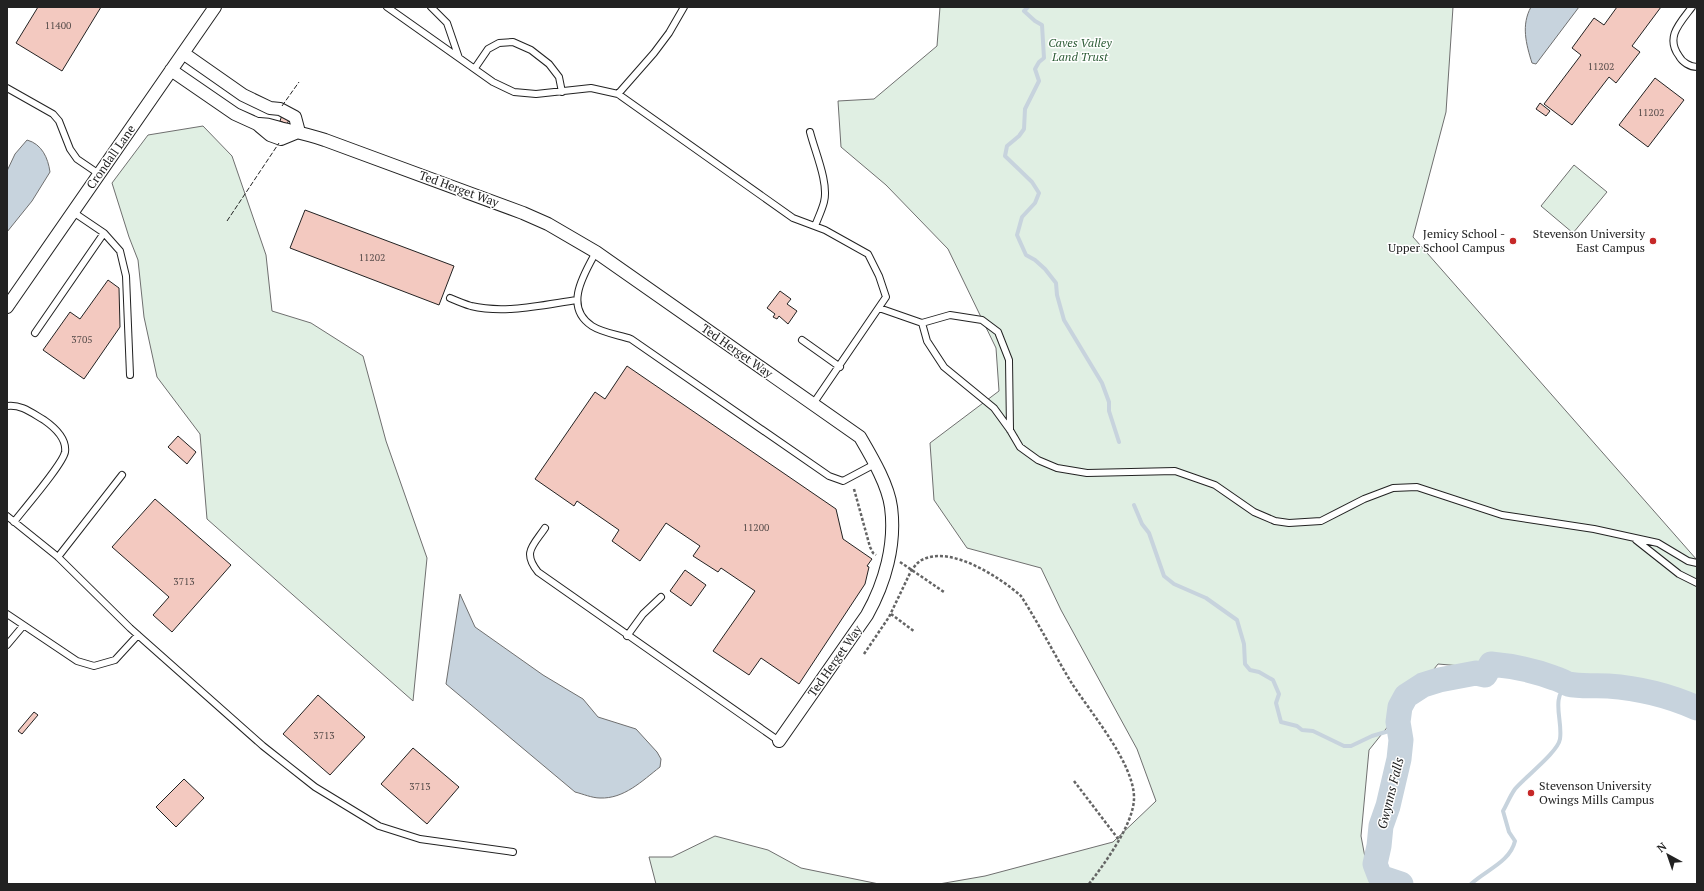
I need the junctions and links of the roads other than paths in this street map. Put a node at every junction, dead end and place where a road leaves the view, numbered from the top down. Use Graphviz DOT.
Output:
graph roads {
  1 [pos="215,7"];
  2 [pos="387,7"];
  3 [pos="431,7"];
  4 [pos="684,7"];
  5 [pos="1692,7"];
  6 [pos="183,53"];
  7 [pos="460,58"];
  8 [pos="1697,67"];
  9 [pos="475,68"];
  10 [pos="171,70"];
  11 [pos="7,88"];
  12 [pos="562,92"];
  13 [pos="618,94"];
  14 [pos="270,108"];
  15 [pos="262,124"];
  16 [pos="299,132"];
  17 [pos="810,132"];
  18 [pos="99,174"];
  19 [pos="73,212"];
  20 [pos="816,226"];
  21 [pos="104,234"];
  22 [pos="596,252"];
  23 [pos="450,298"];
  24 [pos="577,300"];
  25 [pos="7,307"];
  26 [pos="879,308"];
  27 [pos="922,323"];
  28 [pos="35,333"];
  29 [pos="802,340"];
  30 [pos="840,367"];
  31 [pos="130,375"];
  32 [pos="813,404"];
  33 [pos="7,406"];
  34 [pos="1010,430"];
  35 [pos="875,464"];
  36 [pos="122,475"];
  37 [pos="7,516"];
  38 [pos="14,522"];
  39 [pos="545,528"];
  40 [pos="1635,539"];
  41 [pos="58,557"];
  42 [pos="1697,563"];
  43 [pos="1697,582"];
  44 [pos="661,597"];
  45 [pos="7,614"];
  46 [pos="23,626"];
  47 [pos="138,635"];
  48 [pos="627,636"];
  49 [pos="7,645"];
  50 [pos="779,741"];
  51 [pos="513,852"];
  1 -- 6 [label="street, Crondall Lane"];
  2 -- 7 [label="lane"];
  3 -- 7 [label="lane"];
  4 -- 13 [label="lane"];
  5 -- 8 [label="lane"];
  6 -- 10 [label="street, Crondall Lane"];
  6 -- 14 [label="street"];
  7 -- 9 [label="lane"];
  9 -- 12 [label="lane"];
  9 -- 12 [label="lane"];
  10 -- 15 [label="street"];
  10 -- 18 [label="street, Crondall Lane"];
  11 -- 18 [label="lane"];
  12 -- 13 [label="lane"];
  13 -- 20 [label="lane"];
  14 -- 15 [label="street"];
  14 -- 16 [label="street"];
  15 -- 16 [label="street"];
  16 -- 22 [label="street, Ted Herget Way"];
  17 -- 20 [label="lane"];
  18 -- 19 [label="street, Crondall Lane"];
  19 -- 21 [label="lane"];
  19 -- 25 [label="street, Crondall Lane"];
  20 -- 26 [label="lane"];
  21 -- 28 [label="lane"];
  21 -- 31 [label="lane"];
  22 -- 24 [label="lane"];
  22 -- 32 [label="street, Ted Herget Way"];
  23 -- 24 [label="lane"];
  24 -- 35 [label="lane"];
  26 -- 27 [label="lane"];
  26 -- 30 [label="lane"];
  27 -- 34 [label="lane"];
  27 -- 34 [label="lane"];
  29 -- 30 [label="lane"];
  30 -- 32 [label="lane"];
  32 -- 35 [label="street, Ted Herget Way"];
  33 -- 38 [label="lane"];
  34 -- 40 [label="lane"];
  35 -- 50 [label="street, Ted Herget Way"];
  36 -- 41 [label="lane"];
  37 -- 38 [label="lane"];
  38 -- 41 [label="lane"];
  39 -- 48 [label="lane"];
  40 -- 42 [label="lane"];
  40 -- 43 [label="lane"];
  41 -- 47 [label="lane"];
  44 -- 48 [label="lane"];
  45 -- 46 [label="lane"];
  46 -- 47 [label="lane"];
  46 -- 49 [label="lane"];
  47 -- 51 [label="lane"];
  48 -- 50 [label="lane"];
}
